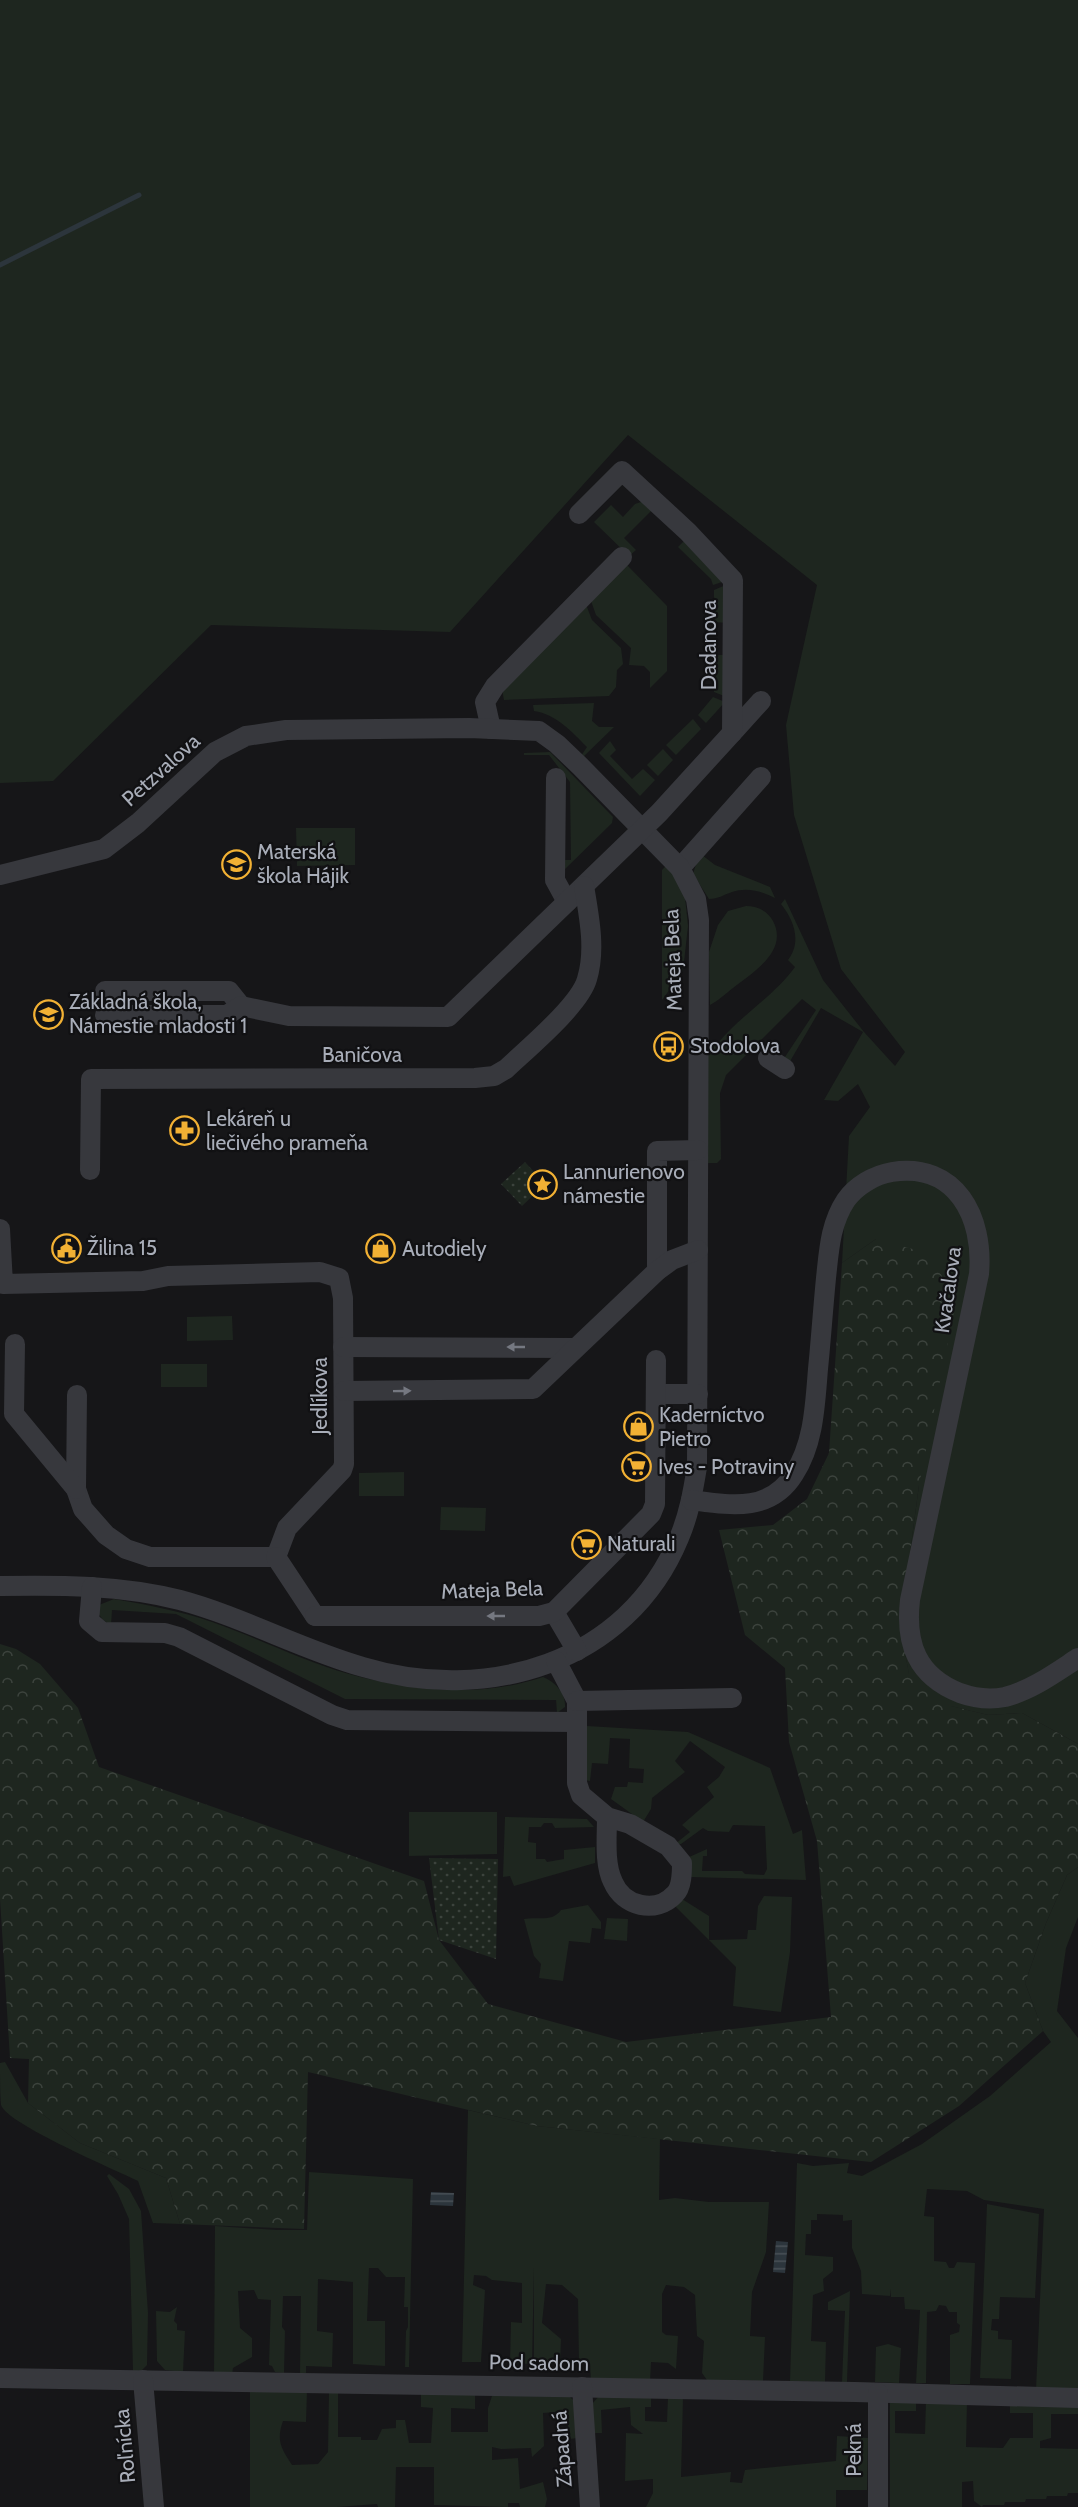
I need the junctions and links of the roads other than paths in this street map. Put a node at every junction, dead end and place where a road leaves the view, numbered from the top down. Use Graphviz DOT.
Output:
graph roads {
  1 [pos="579,514"];
  2 [pos="622,557"];
  3 [pos="761,701"];
  4 [pos="469,728"];
  5 [pos="491,729"];
  6 [pos="732,733"];
  7 [pos="761,777"];
  8 [pos="556,778"];
  9 [pos="642,829"];
  10 [pos="680,868"];
  11 [pos="0,875"];
  12 [pos="584,886"];
  13 [pos="567,902"];
  14 [pos="105,991"];
  15 [pos="241,1006"];
  16 [pos="105,1015"];
  17 [pos="768,1058"];
  18 [pos="785,1069"];
  19 [pos="698,1150"];
  20 [pos="90,1170"];
  21 [pos="0,1229"];
  22 [pos="698,1250"];
  23 [pos="657,1271"];
  24 [pos="15,1344"];
  25 [pos="344,1347"];
  26 [pos="575,1348"];
  27 [pos="656,1360"];
  28 [pos="344,1391"];
  29 [pos="656,1394"];
  30 [pos="698,1394"];
  31 [pos="77,1395"];
  32 [pos="76,1489"];
  33 [pos="691,1500"];
  34 [pos="276,1557"];
  35 [pos="0,1586"];
  36 [pos="92,1587"];
  37 [pos="554,1612"];
  38 [pos="315,1616"];
  39 [pos="305,1648"];
  40 [pos="577,1651"];
  41 [pos="1078,1658"];
  42 [pos="556,1661"];
  43 [pos="732,1698"];
  44 [pos="577,1701"];
  45 [pos="576,1722"];
  46 [pos="607,1817"];
  47 [pos="0,2378"];
  48 [pos="143,2380"];
  49 [pos="582,2387"];
  50 [pos="878,2392"];
  51 [pos="1078,2398"];
  52 [pos="154,2507"];
  53 [pos="590,2507"];
  54 [pos="878,2507"];
  1 -- 6 [label="street, Dadanova"];
  2 -- 5 [label="street"];
  3 -- 6 [label="street"];
  4 -- 5 [label="street, Mateja Bela"];
  4 -- 11 [label="street, Petzvalova"];
  5 -- 9 [label="street, Mateja Bela"];
  6 -- 9 [label="street"];
  7 -- 10 [label="street"];
  8 -- 13 [label="street"];
  9 -- 10 [label="street, Mateja Bela"];
  9 -- 12 [label="street, Baničova"];
  10 -- 19 [label="street, Mateja Bela"];
  12 -- 13 [label="street, Baničova"];
  12 -- 20 [label="street, Baničova"];
  13 -- 15 [label="street, Baničova"];
  14 -- 15 [label="street, Baničova"];
  15 -- 16 [label="street, Baničova"];
  17 -- 18 [label="street"];
  19 -- 22 [label="street, Mateja Bela"];
  19 -- 23 [label="street"];
  21 -- 25 [label="street, Jedlíkova"];
  22 -- 23 [label="street"];
  22 -- 30 [label="street, Mateja Bela"];
  23 -- 26 [label="street"];
  24 -- 32 [label="street"];
  26 -- 25 [label="street, one-way"];
  25 -- 28 [label="street, Jedlíkova"];
  28 -- 26 [label="street, one-way"];
  27 -- 29 [label="street, Mateja Bela"];
  28 -- 34 [label="street, Jedlíkova"];
  29 -- 30 [label="street"];
  29 -- 37 [label="street, Mateja Bela"];
  30 -- 33 [label="street, Mateja Bela"];
  31 -- 32 [label="street"];
  32 -- 34 [label="street"];
  33 -- 40 [label="street, Mateja Bela"];
  33 -- 41 [label="street, Kvačalova"];
  34 -- 38 [label="street"];
  35 -- 36 [label="street, Mateja Bela"];
  36 -- 39 [label="street, Mateja Bela"];
  36 -- 45 [label="street"];
  37 -- 38 [label="street, Mateja Bela, one-way"];
  37 -- 40 [label="street"];
  38 -- 39 [label="street"];
  39 -- 42 [label="street, Mateja Bela"];
  40 -- 42 [label="street, Mateja Bela"];
  42 -- 44 [label="street"];
  43 -- 44 [label="street"];
  44 -- 45 [label="street"];
  45 -- 46 [label="street"];
  46 -- 46 [label="street"];
  47 -- 48 [label="street, Pod sadom"];
  48 -- 49 [label="street, Pod sadom"];
  48 -- 52 [label="street, Roľnícka"];
  49 -- 50 [label="street, Pod sadom"];
  49 -- 53 [label="street, Západná"];
  50 -- 51 [label="street, Pod sadom"];
  50 -- 54 [label="street, Pekná"];
}
